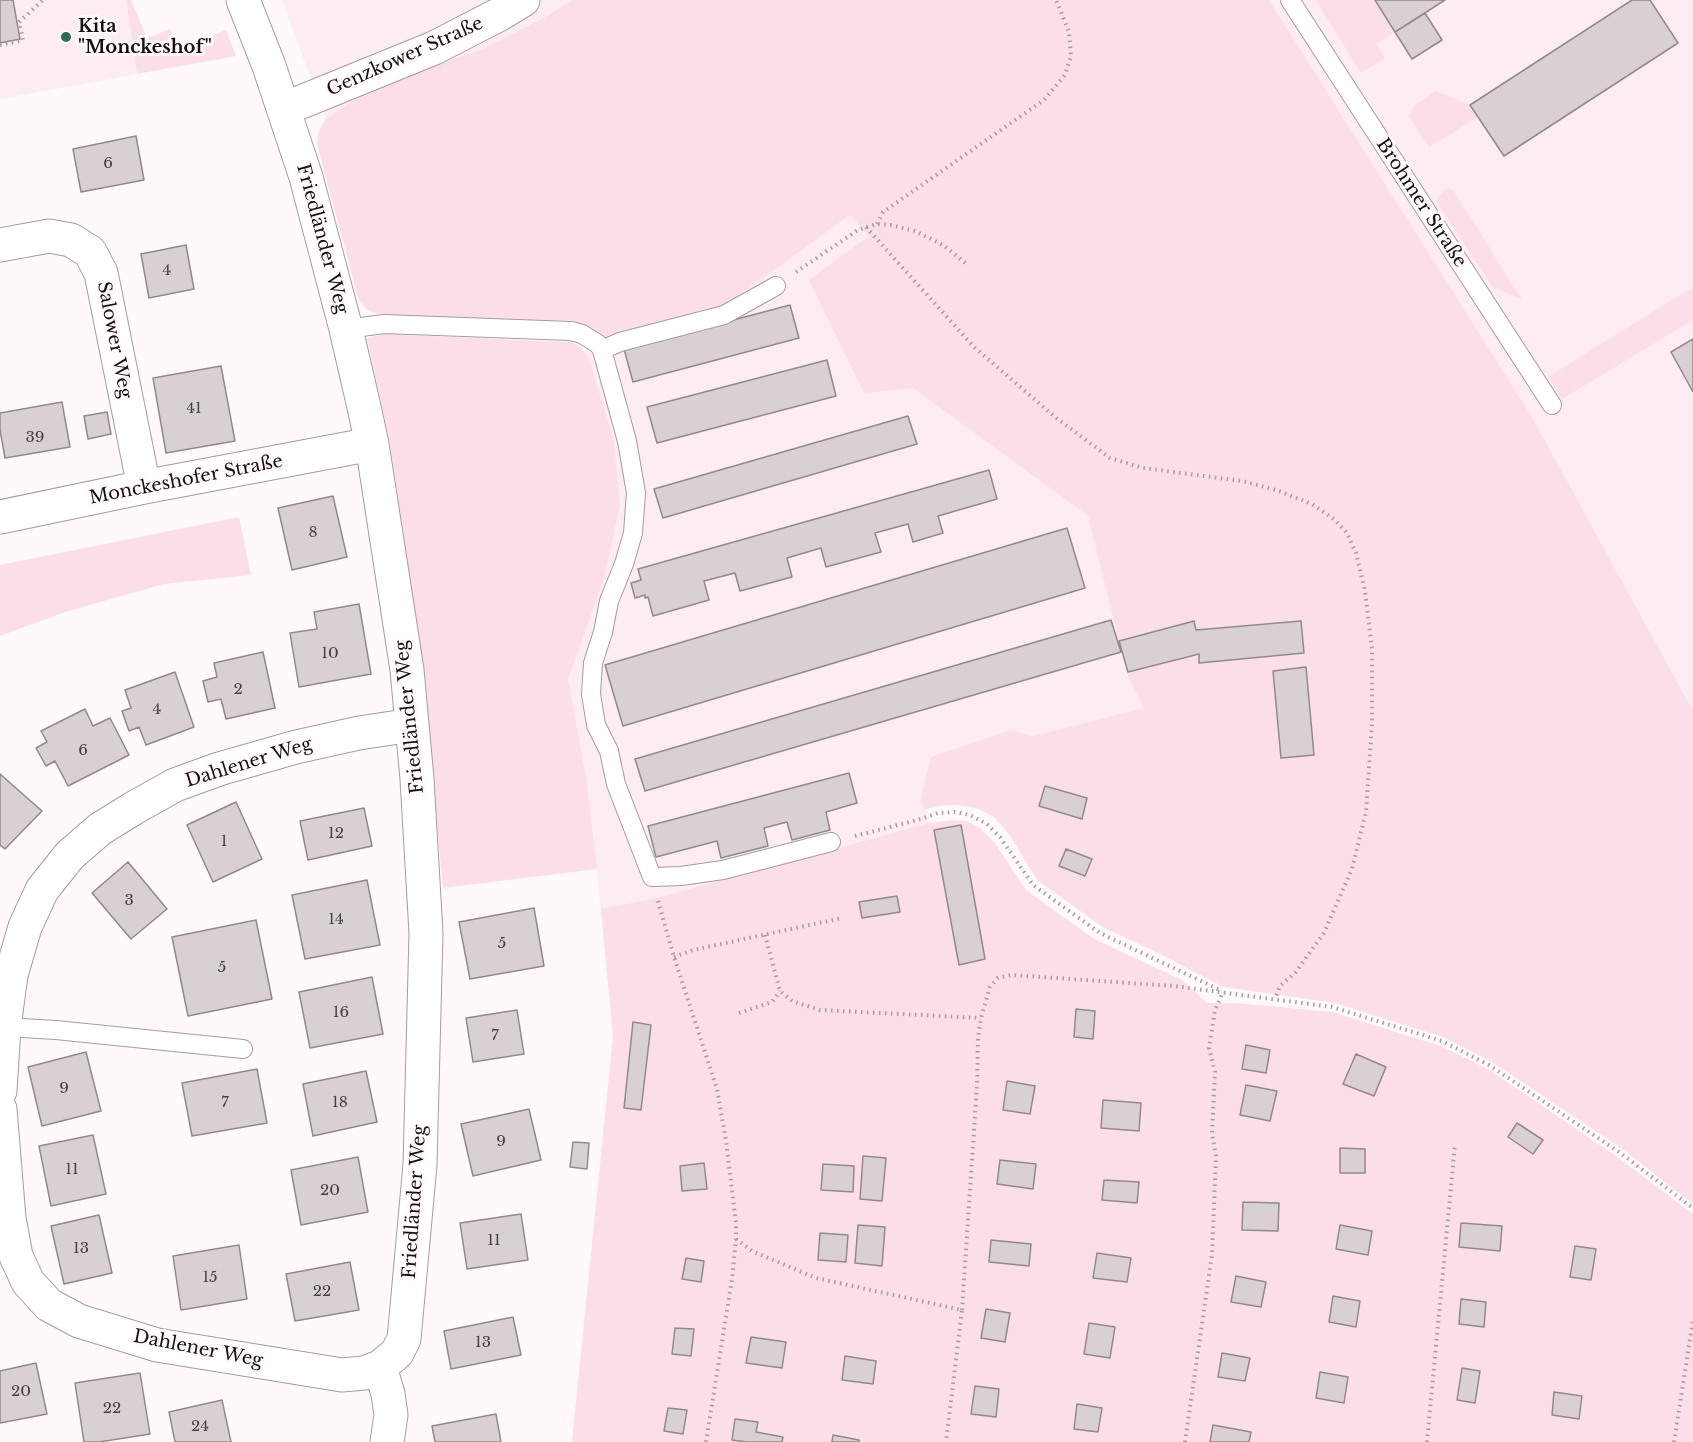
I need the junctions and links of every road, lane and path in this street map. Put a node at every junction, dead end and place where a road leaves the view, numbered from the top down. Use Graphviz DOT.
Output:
graph roads {
  1 [pos="43,0"];
  2 [pos="243,0"];
  3 [pos="523,0"];
  4 [pos="1056,0"];
  5 [pos="1290,0"];
  6 [pos="0,45"];
  7 [pos="284,109"];
  8 [pos="877,224"];
  9 [pos="866,227"];
  10 [pos="0,245"];
  11 [pos="968,265"];
  12 [pos="776,286"];
  13 [pos="346,328"];
  14 [pos="602,350"];
  15 [pos="1552,405"];
  16 [pos="372,444"];
  17 [pos="144,487"];
  18 [pos="0,517"];
  19 [pos="412,725"];
  20 [pos="831,842"];
  21 [pos="652,877"];
  22 [pos="842,918"];
  23 [pos="765,935"];
  24 [pos="674,957"];
  25 [pos="780,991"];
  26 [pos="1223,992"];
  27 [pos="1275,999"];
  28 [pos="739,1013"];
  29 [pos="981,1018"];
  30 [pos="4,1027"];
  31 [pos="243,1049"];
  32 [pos="0,1091"];
  33 [pos="0,1109"];
  34 [pos="1455,1143"];
  35 [pos="1693,1208"];
  36 [pos="736,1239"];
  37 [pos="962,1310"];
  38 [pos="1693,1320"];
  39 [pos="380,1367"];
  40 [pos="387,1442"];
  41 [pos="706,1442"];
  42 [pos="946,1442"];
  43 [pos="1185,1442"];
  44 [pos="1426,1442"];
  45 [pos="1674,1442"];
  1 -- 6 [label="path"];
  2 -- 7 [label="street, Friedländer Weg"];
  3 -- 7 [label="street, Genzkower Straße"];
  4 -- 8 [label="path"];
  5 -- 15 [label="lane, Brohmer Straße"];
  7 -- 13 [label="street, Friedländer Weg"];
  8 -- 9 [label="path"];
  8 -- 11 [label="path"];
  9 -- 12 [label="path"];
  9 -- 27 [label="path"];
  10 -- 17 [label="street, Salower Weg"];
  12 -- 14 [label="lane"];
  13 -- 14 [label="lane"];
  13 -- 16 [label="street, Friedländer Weg"];
  14 -- 21 [label="lane"];
  16 -- 17 [label="street, Monckeshofer Straße"];
  16 -- 19 [label="street, Friedländer Weg"];
  17 -- 18 [label="street, Monckeshofer Straße"];
  19 -- 30 [label="street, Dahlener Weg"];
  19 -- 39 [label="street, Friedländer Weg"];
  20 -- 21 [label="lane"];
  20 -- 26 [label="path"];
  21 -- 24 [label="path"];
  22 -- 23 [label="path"];
  23 -- 24 [label="path"];
  23 -- 25 [label="path"];
  24 -- 36 [label="path"];
  25 -- 28 [label="path"];
  25 -- 29 [label="path"];
  26 -- 27 [label="path"];
  26 -- 29 [label="path"];
  26 -- 43 [label="path"];
  27 -- 35 [label="path"];
  29 -- 37 [label="path"];
  30 -- 31 [label="lane"];
  30 -- 32 [label="street, Dahlener Weg"];
  33 -- 39 [label="street, Dahlener Weg"];
  34 -- 44 [label="path"];
  36 -- 37 [label="path"];
  36 -- 41 [label="path"];
  37 -- 42 [label="path"];
  38 -- 45 [label="path"];
  39 -- 40 [label="street"];
}
